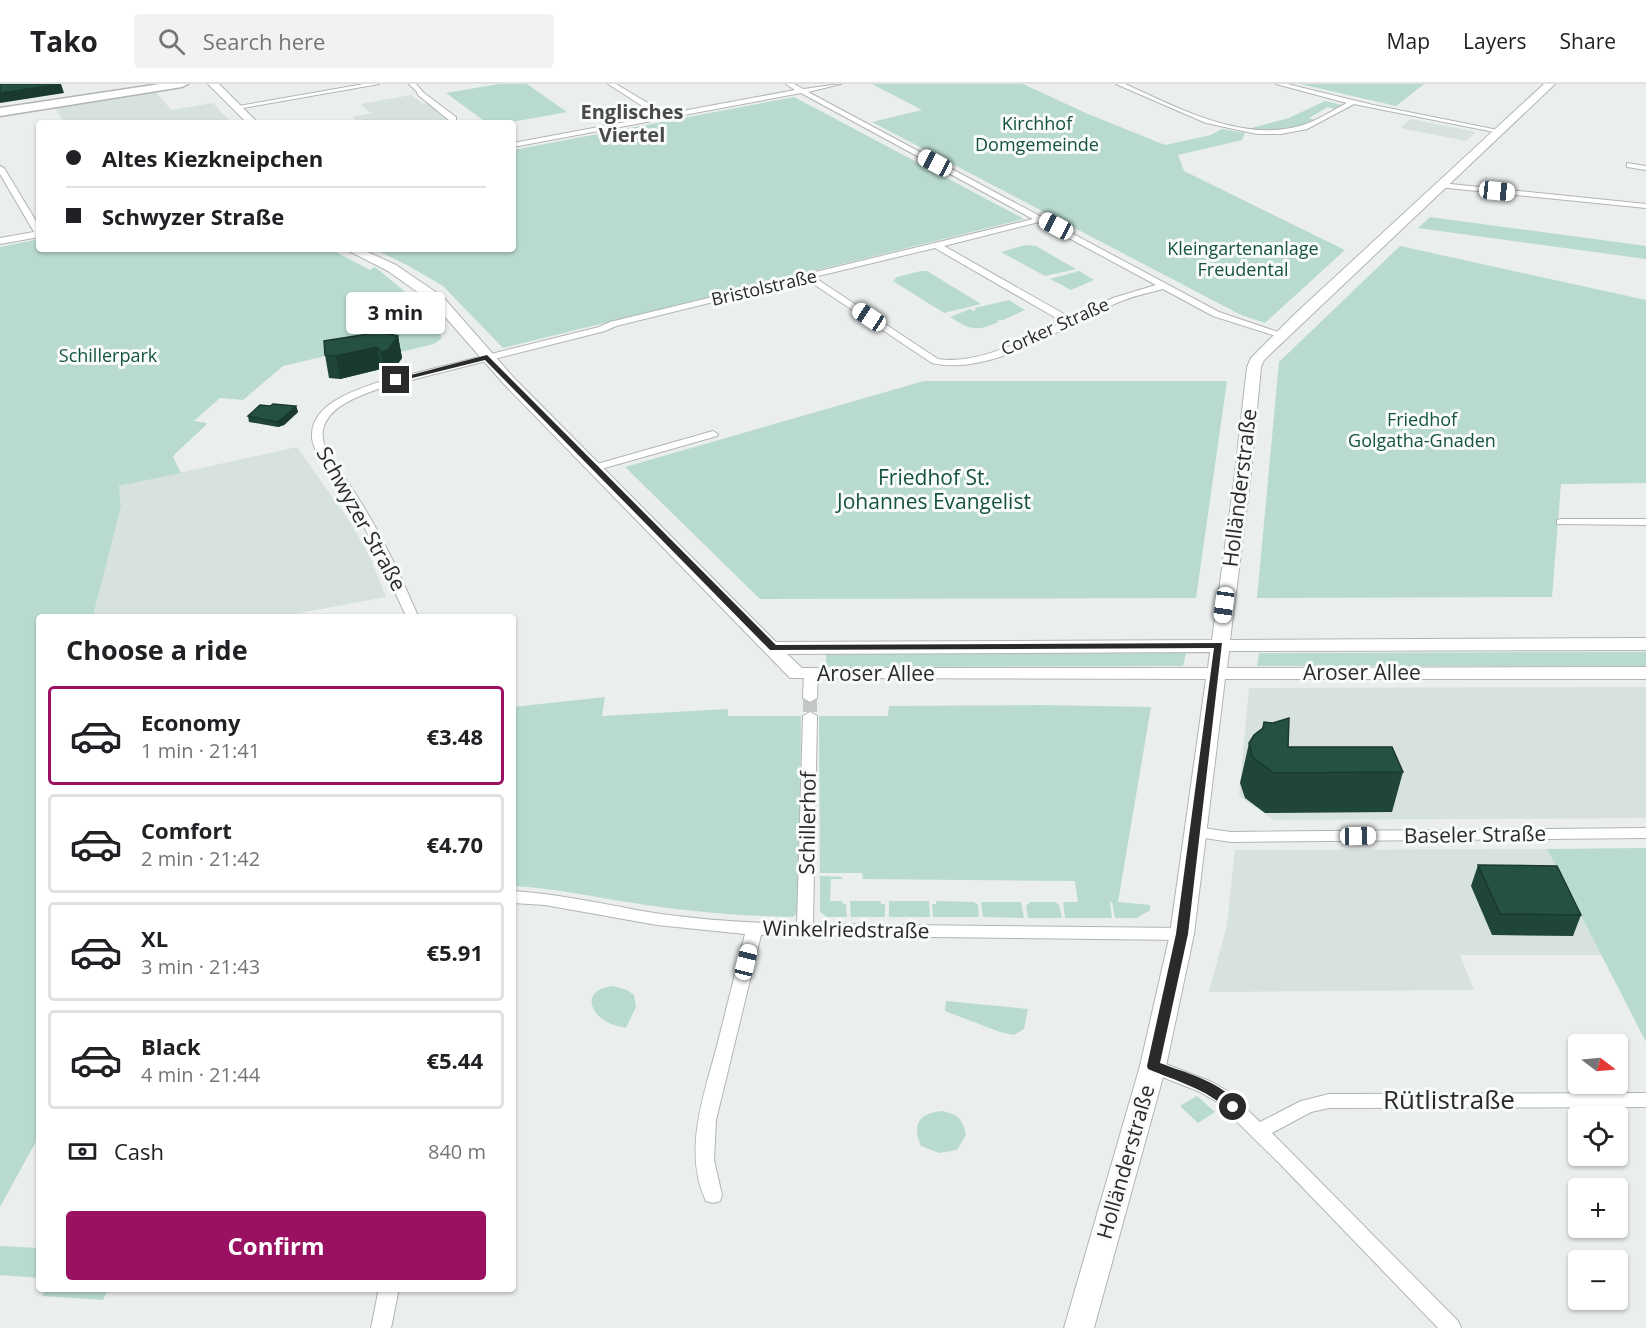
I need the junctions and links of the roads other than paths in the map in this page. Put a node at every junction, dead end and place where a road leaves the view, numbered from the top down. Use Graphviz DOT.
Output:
graph roads {
  1 [pos="155,84"];
  2 [pos="213,84"];
  3 [pos="376,84"];
  4 [pos="412,84"];
  5 [pos="611,84"];
  6 [pos="789,84"];
  7 [pos="838,84"];
  8 [pos="1119,84"];
  9 [pos="1278,84"];
  10 [pos="1550,84"];
  11 [pos="174,85"];
  12 [pos="799,91"];
  13 [pos="1353,102"];
  14 [pos="237,107"];
  15 [pos="0,110"];
  16 [pos="664,116"];
  17 [pos="453,119"];
  18 [pos="250,120"];
  19 [pos="1499,131"];
  20 [pos="516,144"];
  21 [pos="1630,165"];
  22 [pos="0,168"];
  23 [pos="1646,168"];
  24 [pos="1441,185"];
  25 [pos="1646,206"];
  26 [pos="1042,219"];
  27 [pos="36,228"];
  28 [pos="36,234"];
  29 [pos="0,241"];
  30 [pos="937,245"];
  31 [pos="358,252"];
  32 [pos="808,278"];
  33 [pos="1165,286"];
  34 [pos="1069,321"];
  35 [pos="1282,335"];
  36 [pos="487,357"];
  37 [pos="713,434"];
  38 [pos="594,468"];
  39 [pos="1561,522"];
  40 [pos="1646,522"];
  41 [pos="411,614"];
  42 [pos="1646,644"];
  43 [pos="1219,645"];
  44 [pos="773,648"];
  45 [pos="1646,673"];
  46 [pos="811,674"];
  47 [pos="1215,674"];
  48 [pos="810,698"];
  49 [pos="810,716"];
  50 [pos="1196,832"];
  51 [pos="1646,833"];
  52 [pos="516,897"];
  53 [pos="754,929"];
  54 [pos="806,929"];
  55 [pos="1182,934"];
  56 [pos="1153,1066"];
  57 [pos="1646,1100"];
  58 [pos="1259,1131"];
  59 [pos="713,1195"];
  60 [pos="388,1292"];
  61 [pos="381,1328"];
  62 [pos="1079,1328"];
  63 [pos="1451,1328"];
  1 -- 15 [label="main road"];
  2 -- 14 [label="main road"];
  3 -- 14 [label="street"];
  4 -- 17 [label="street"];
  5 -- 16 [label="street"];
  6 -- 12 [label="street"];
  7 -- 12 [label="street"];
  8 -- 13 [label="street"];
  9 -- 13 [label="street"];
  10 -- 19 [label="main road, Holländerstraße"];
  11 -- 15 [label="main road"];
  12 -- 16 [label="street"];
  12 -- 26 [label="street"];
  13 -- 19 [label="street"];
  14 -- 18 [label="main road"];
  16 -- 20 [label="street"];
  19 -- 24 [label="main road, Holländerstraße"];
  21 -- 23 [label="street"];
  22 -- 27 [label="street"];
  24 -- 25 [label="street"];
  24 -- 35 [label="main road, Holländerstraße"];
  26 -- 30 [label="street, Bristolstraße"];
  26 -- 33 [label="street"];
  28 -- 29 [label="street"];
  30 -- 32 [label="street, Bristolstraße"];
  30 -- 34 [label="street"];
  31 -- 36 [label="main road"];
  32 -- 34 [label="street, Corker Straße"];
  32 -- 36 [label="street, Bristolstraße"];
  33 -- 34 [label="street, Corker Straße"];
  33 -- 35 [label="street"];
  35 -- 43 [label="main road, Holländerstraße"];
  36 -- 38 [label="main road"];
  36 -- 41 [label="street, Schwyzer Straße"];
  37 -- 38 [label="street"];
  38 -- 44 [label="main road"];
  39 -- 40 [label="street"];
  42 -- 43 [label="main road, Aroser Allee"];
  43 -- 44 [label="main road, Aroser Allee"];
  43 -- 47 [label="main road, Holländerstraße"];
  44 -- 46 [label="main road, Aroser Allee"];
  45 -- 47 [label="main road, Aroser Allee"];
  46 -- 47 [label="main road, Aroser Allee"];
  46 -- 48 [label="street"];
  47 -- 50 [label="main road, Holländerstraße"];
  49 -- 54 [label="street, Schillerhof"];
  50 -- 51 [label="street, Baseler Straße"];
  50 -- 55 [label="main road, Holländerstraße"];
  52 -- 53 [label="street, Winkelriedstraße"];
  53 -- 54 [label="street, Winkelriedstraße"];
  53 -- 59 [label="street"];
  54 -- 55 [label="street, Winkelriedstraße"];
  55 -- 56 [label="main road, Holländerstraße"];
  56 -- 58 [label="street"];
  56 -- 62 [label="main road, Holländerstraße"];
  57 -- 58 [label="street, Rütlistraße"];
  58 -- 63 [label="street"];
  60 -- 61 [label="street"];
}
